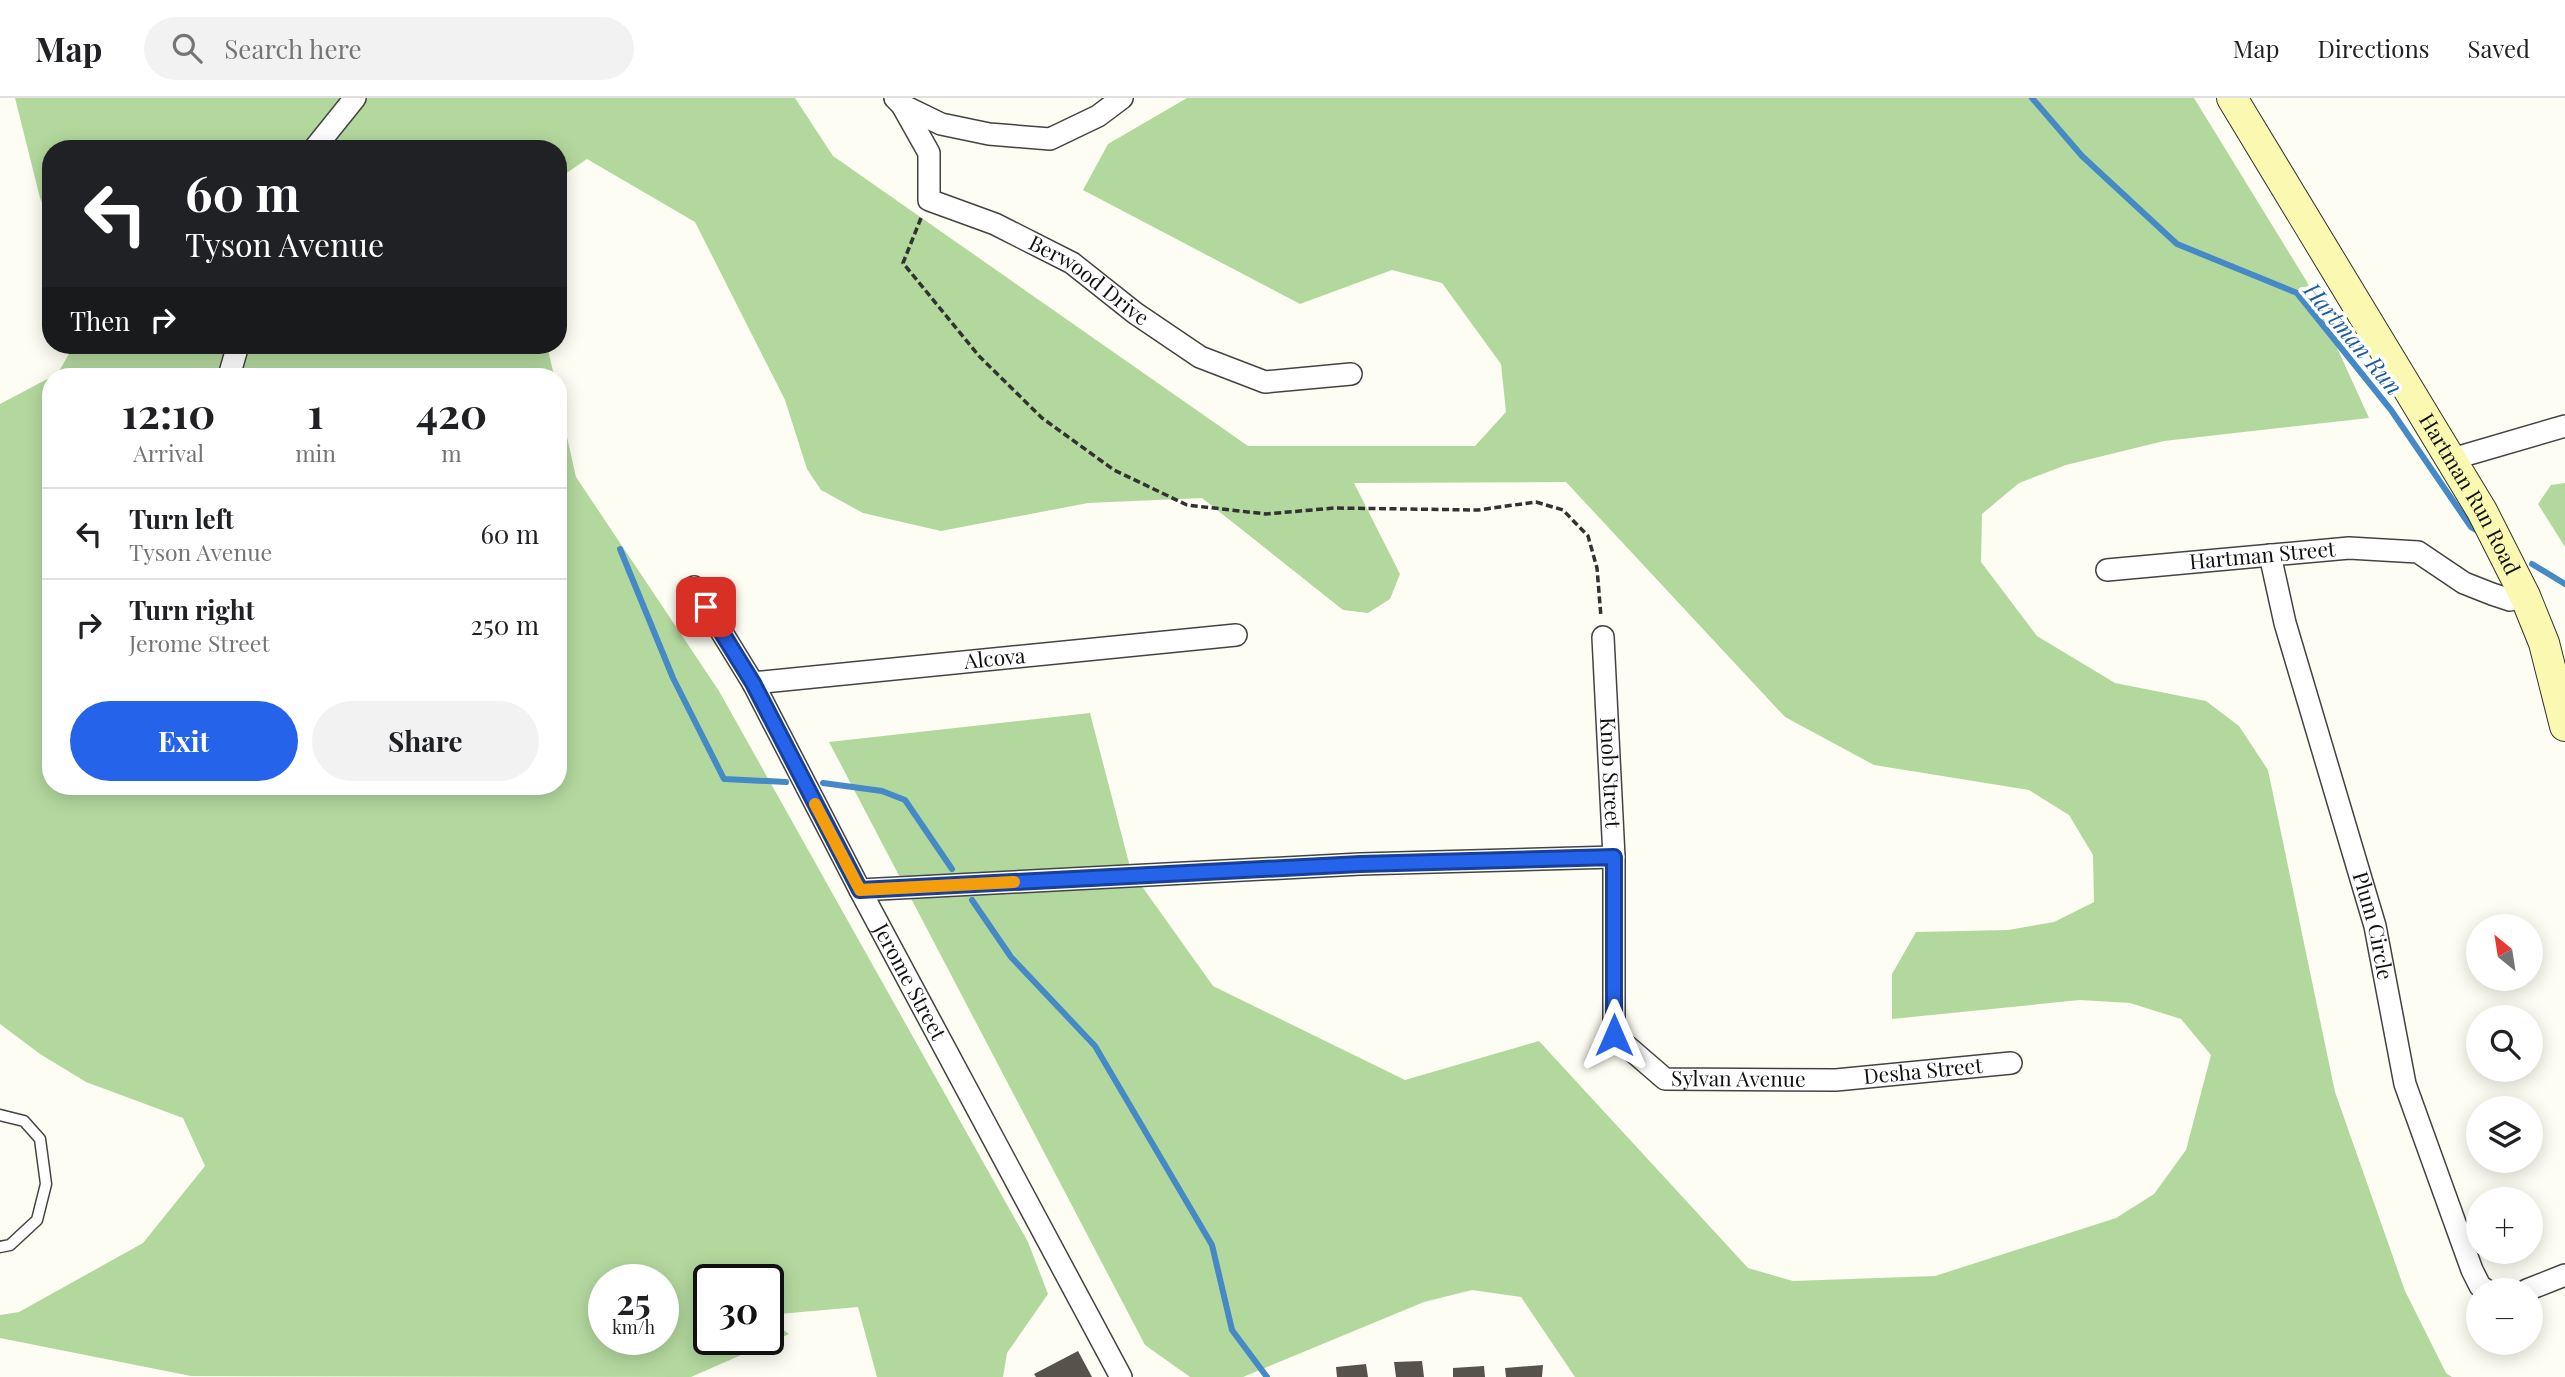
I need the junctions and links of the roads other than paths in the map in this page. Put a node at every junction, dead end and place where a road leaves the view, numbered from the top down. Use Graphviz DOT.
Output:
graph roads {
  1 [pos="355,98"];
  2 [pos="1122,98"];
  3 [pos="2232,98"];
  4 [pos="898,101"];
  5 [pos="321,140"];
  6 [pos="1351,374"];
  7 [pos="2565,426"];
  8 [pos="2452,459"];
  9 [pos="2270,555"];
  10 [pos="2107,570"];
  11 [pos="694,587"];
  12 [pos="2525,596"];
  13 [pos="1236,635"];
  14 [pos="1603,637"];
  15 [pos="753,683"];
  16 [pos="2565,726"];
  17 [pos="1614,857"];
  18 [pos="860,890"];
  19 [pos="1614,1035"];
  20 [pos="2011,1063"];
  21 [pos="1836,1080"];
  22 [pos="0,1115"];
  23 [pos="0,1247"];
  24 [pos="2565,1275"];
  25 [pos="2476,1278"];
  26 [pos="2543,1284"];
  27 [pos="1122,1377"];
  1 -- 5 [label="street"];
  2 -- 4 [label="street"];
  3 -- 8 [label="main road, Hartman Run Road"];
  4 -- 6 [label="street, Berwood Drive"];
  7 -- 8 [label="street"];
  8 -- 12 [label="main road, Hartman Run Road"];
  9 -- 10 [label="street, Hartman Street"];
  9 -- 12 [label="street, Hartman Street"];
  9 -- 25 [label="street, Plum Circle"];
  11 -- 15 [label="street, Jerome Street"];
  12 -- 16 [label="main road, Hartman Run Road"];
  13 -- 15 [label="street, Alcova"];
  14 -- 17 [label="street, Knob Street"];
  15 -- 18 [label="street, Jerome Street"];
  17 -- 18 [label="street"];
  17 -- 19 [label="street, Knob Street"];
  18 -- 27 [label="street, Jerome Street"];
  19 -- 21 [label="street, Sylvan Avenue"];
  20 -- 21 [label="street, Desha Street"];
  22 -- 23 [label="lane"];
  24 -- 26 [label="street"];
}
